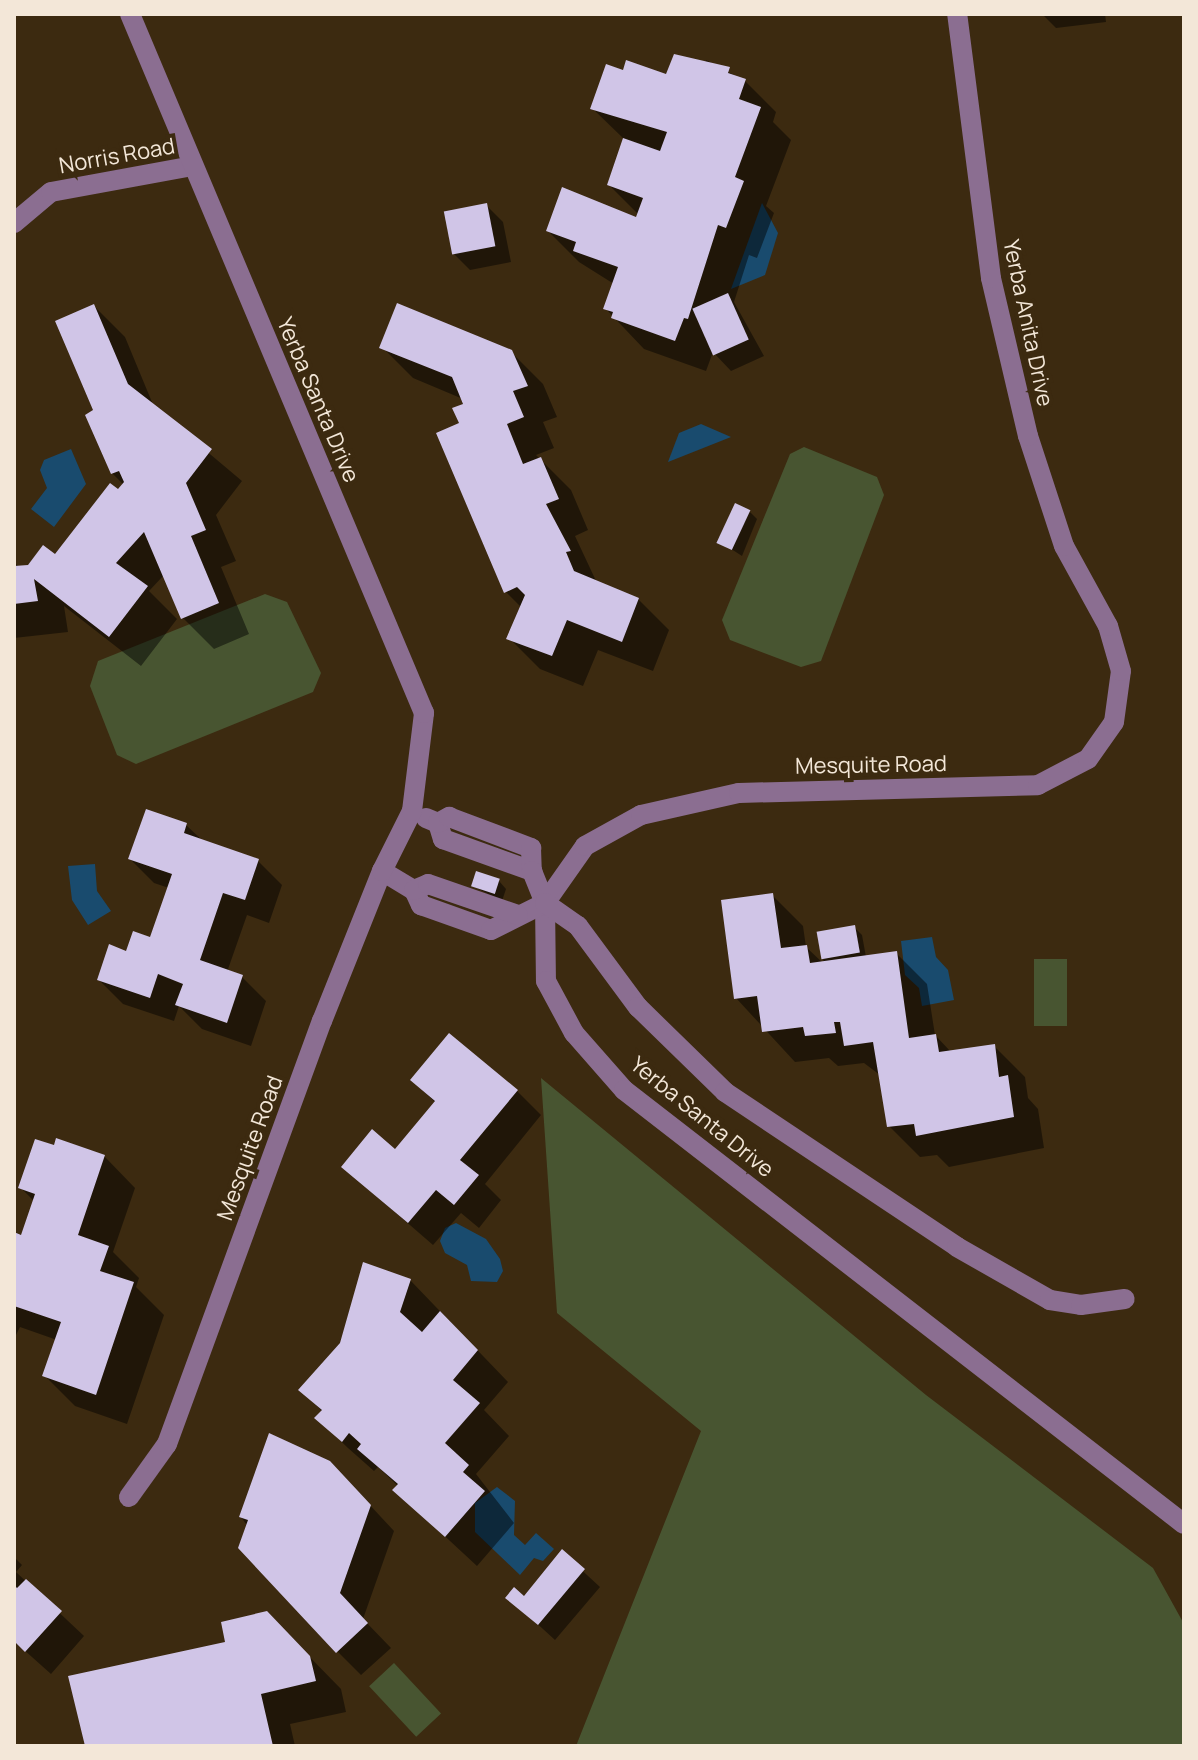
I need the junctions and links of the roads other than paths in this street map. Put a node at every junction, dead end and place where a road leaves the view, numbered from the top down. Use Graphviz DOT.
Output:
graph roads {
  1 [pos="130,14"];
  2 [pos="957,14"];
  3 [pos="193,166"];
  4 [pos="14,223"];
  5 [pos="1108,626"];
  6 [pos="412,811"];
  7 [pos="382,871"];
  8 [pos="545,903"];
  9 [pos="1125,1299"];
  10 [pos="129,1497"];
  11 [pos="1184,1524"];
  1 -- 3 [label="street, Yerba Santa Drive"];
  2 -- 5 [label="street, Yerba Anita Drive"];
  3 -- 4 [label="street, Norris Road"];
  3 -- 6 [label="street, Yerba Santa Drive"];
  5 -- 8 [label="street, Mesquite Road"];
  6 -- 7 [label="street, Mesquite Road"];
  6 -- 8 [label="street"];
  7 -- 8 [label="street"];
  7 -- 10 [label="street, Mesquite Road"];
  8 -- 9 [label="street, Yerba Santa Drive"];
  8 -- 11 [label="street, Yerba Santa Drive"];
}
